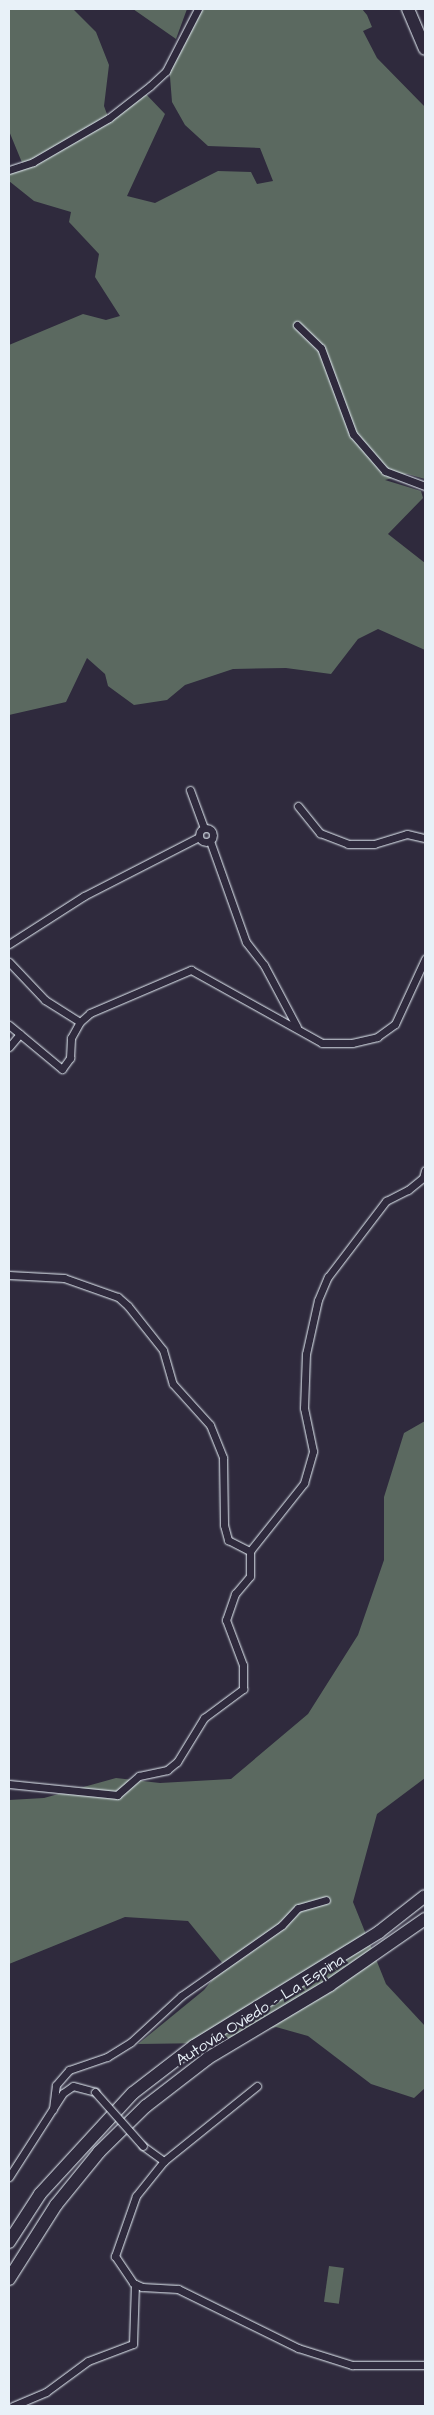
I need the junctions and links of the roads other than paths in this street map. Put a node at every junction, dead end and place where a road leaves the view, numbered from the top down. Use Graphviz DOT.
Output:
graph roads {
  1 [pos="198,9"];
  2 [pos="408,9"];
  3 [pos="425,50"];
  4 [pos="9,170"];
  5 [pos="297,325"];
  6 [pos="425,486"];
  7 [pos="190,790"];
  8 [pos="298,806"];
  9 [pos="204,828"];
  10 [pos="199,838"];
  11 [pos="425,838"];
  12 [pos="210,841"];
  13 [pos="9,944"];
  14 [pos="425,959"];
  15 [pos="9,962"];
  16 [pos="80,1022"];
  17 [pos="9,1026"];
  18 [pos="298,1028"];
  19 [pos="20,1034"];
  20 [pos="9,1047"];
  21 [pos="425,1170"];
  22 [pos="9,1274"];
  23 [pos="250,1551"];
  24 [pos="9,1784"];
  25 [pos="425,1896"];
  26 [pos="326,1900"];
  27 [pos="425,1919"];
  28 [pos="257,2086"];
  29 [pos="53,2109"];
  30 [pos="164,2161"];
  31 [pos="9,2177"];
  32 [pos="9,2242"];
  33 [pos="9,2279"];
  34 [pos="135,2284"];
  35 [pos="425,2365"];
  36 [pos="13,2406"];
  1 -- 4 [label="street"];
  2 -- 3 [label="highway"];
  5 -- 6 [label="street"];
  7 -- 9 [label="street"];
  8 -- 11 [label="street"];
  9 -- 10 [label="street"];
  9 -- 12 [label="street"];
  10 -- 12 [label="street"];
  10 -- 13 [label="street"];
  12 -- 18 [label="street"];
  14 -- 18 [label="street"];
  15 -- 16 [label="street"];
  16 -- 18 [label="street"];
  16 -- 19 [label="street"];
  17 -- 19 [label="street"];
  19 -- 20 [label="street"];
  21 -- 23 [label="street"];
  22 -- 23 [label="street"];
  23 -- 24 [label="street"];
  25 -- 32 [label="highway, Autovía Oviedo - La Espina"];
  26 -- 29 [label="street"];
  27 -- 33 [label="highway, Autovía Oviedo - La Espina"];
  28 -- 30 [label="street"];
  29 -- 30 [label="street, bridge"];
  29 -- 31 [label="street"];
  30 -- 34 [label="street"];
  34 -- 35 [label="street"];
  34 -- 36 [label="street"];
}
